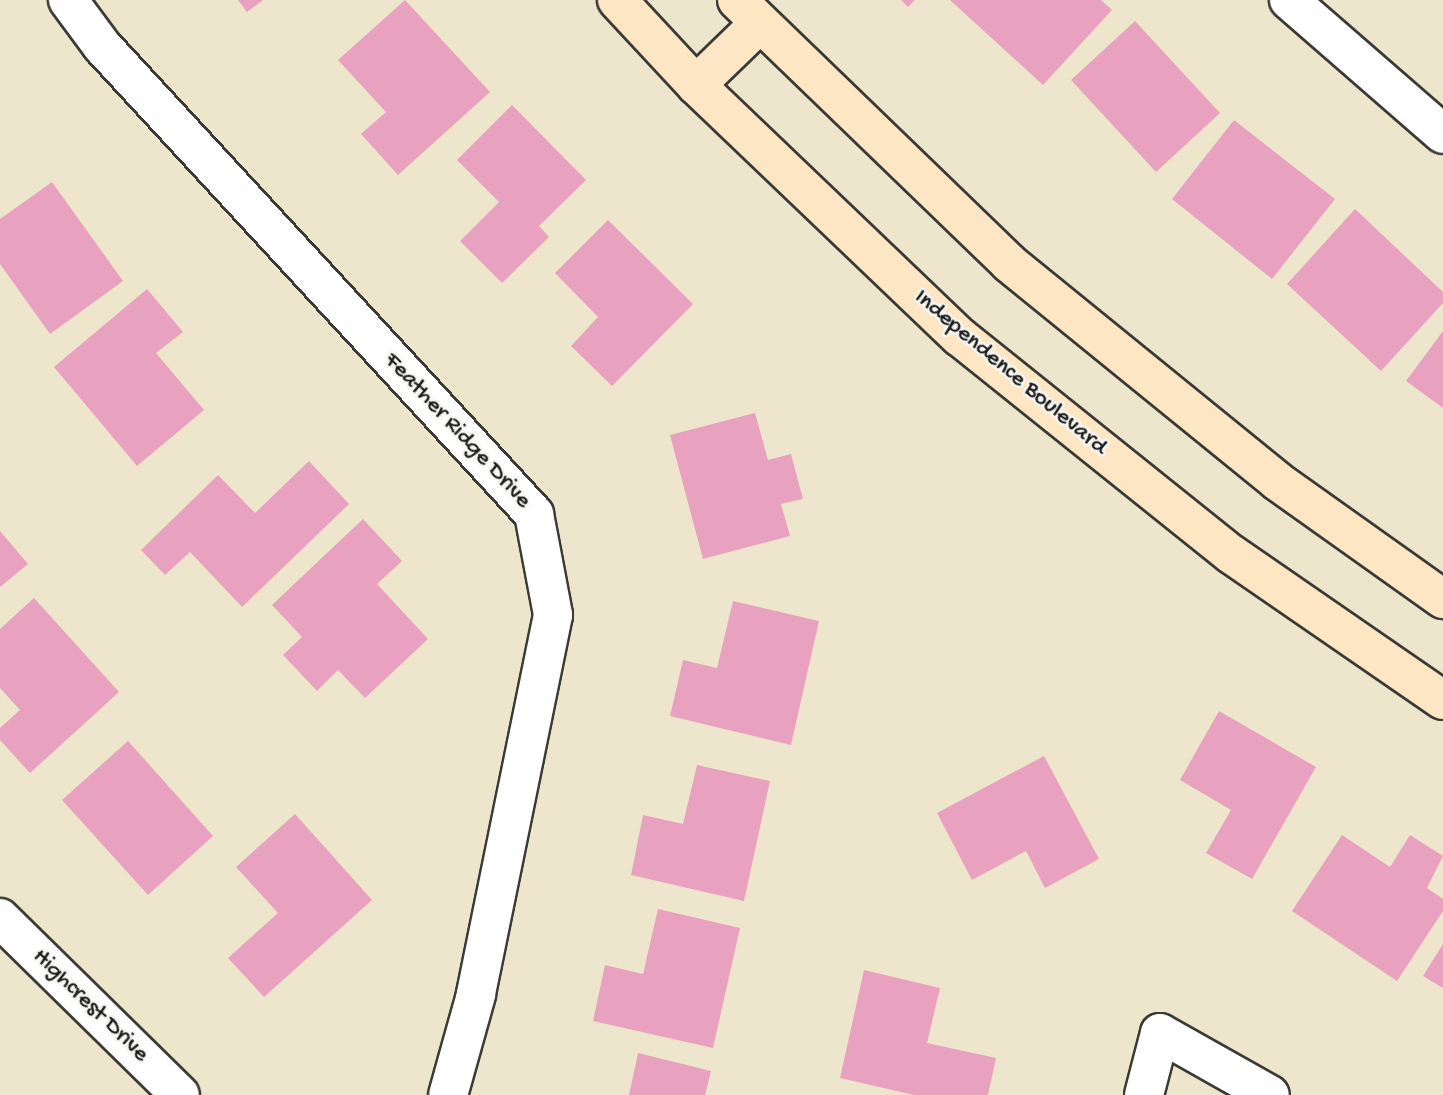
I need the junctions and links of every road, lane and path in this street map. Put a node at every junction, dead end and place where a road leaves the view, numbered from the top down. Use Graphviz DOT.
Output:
graph roads {
  1 [pos="68,0"];
  2 [pos="617,0"];
  3 [pos="1289,0"];
  4 [pos="748,12"];
  5 [pos="696,85"];
  6 [pos="1443,134"];
  7 [pos="1443,599"];
  8 [pos="1442,697"];
  9 [pos="0,918"];
  10 [pos="180,1095"];
  11 [pos="448,1095"];
  12 [pos="1144,1095"];
  13 [pos="1270,1095"];
  1 -- 11 [label="street, Feather Ridge Drive"];
  2 -- 5 [label="main road, Independence Boulevard"];
  3 -- 6 [label="street"];
  4 -- 5 [label="main road"];
  4 -- 7 [label="main road"];
  5 -- 8 [label="main road, Independence Boulevard"];
  9 -- 10 [label="street, Highcrest Drive"];
  12 -- 13 [label="street"];
}
